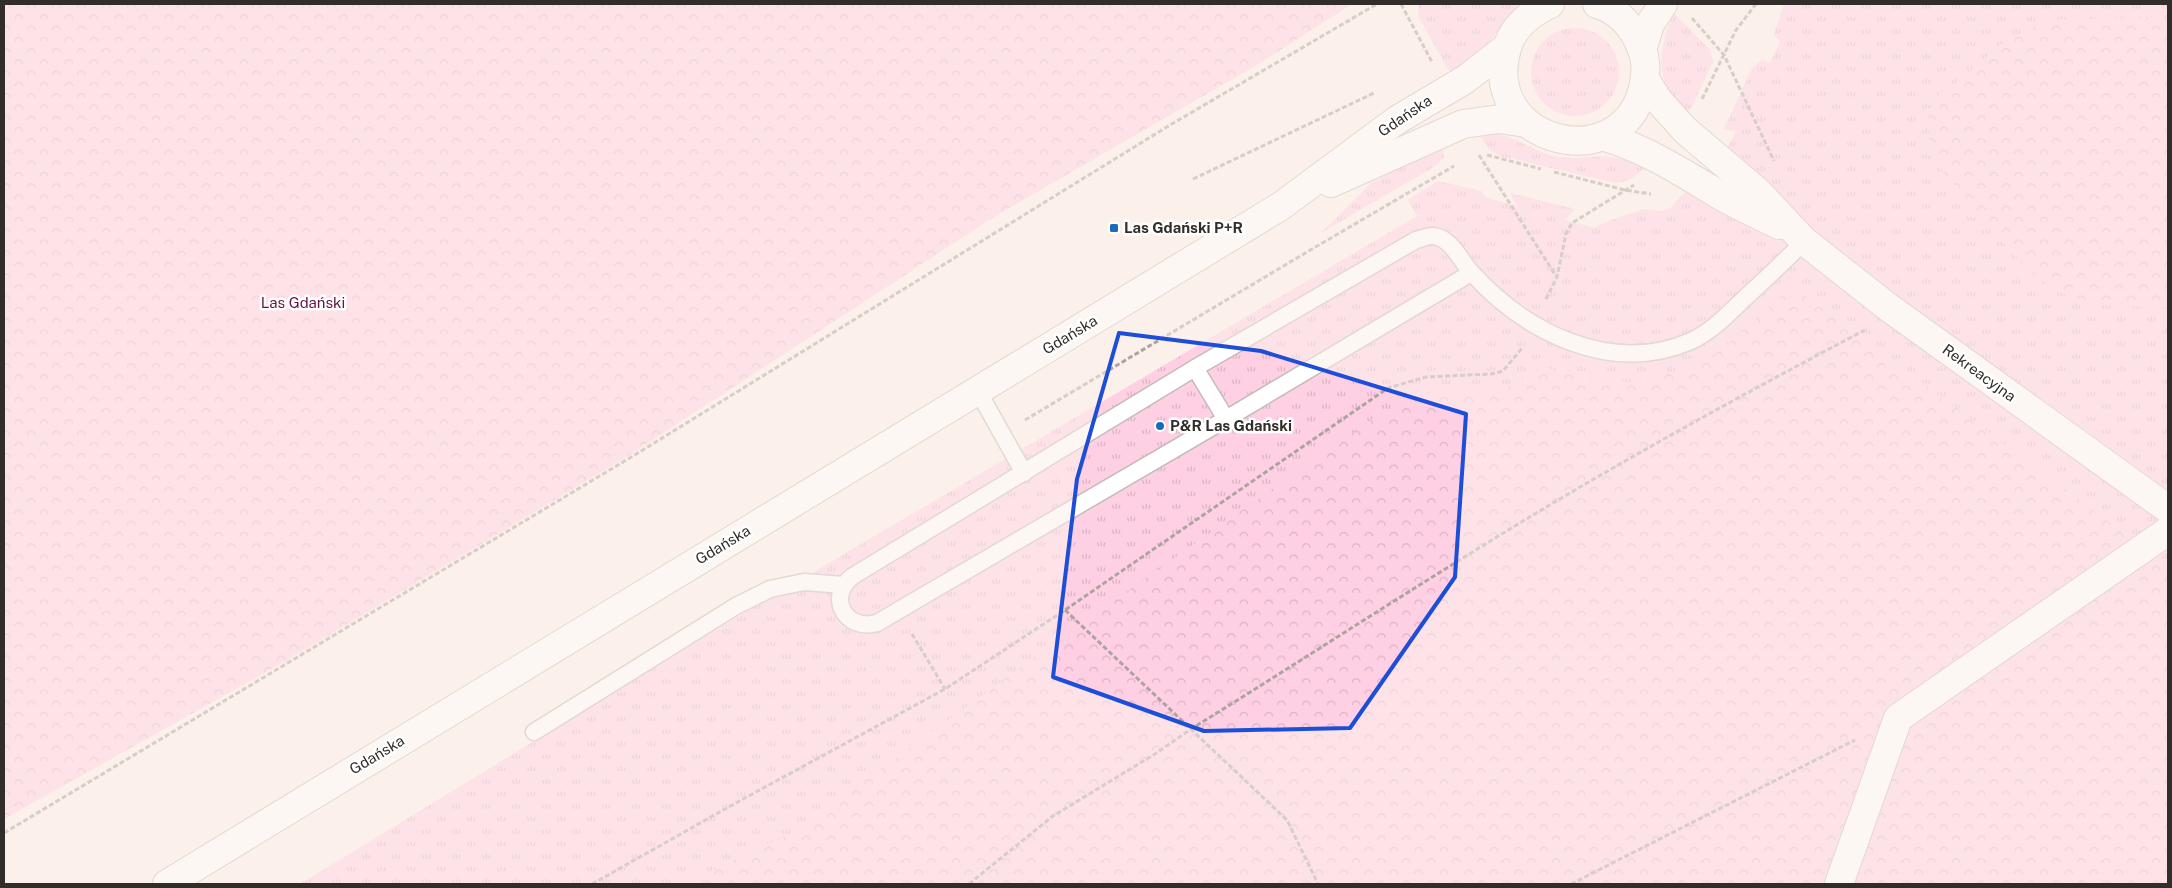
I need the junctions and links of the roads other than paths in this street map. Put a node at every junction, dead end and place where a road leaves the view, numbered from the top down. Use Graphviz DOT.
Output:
graph roads {
  1 [pos="1550,4"];
  2 [pos="1597,4"];
  3 [pos="1664,4"];
  4 [pos="1507,47"];
  5 [pos="1642,50"];
  6 [pos="1645,79"];
  7 [pos="1526,123"];
  8 [pos="1602,136"];
  9 [pos="1281,206"];
  10 [pos="1799,237"];
  11 [pos="1471,273"];
  12 [pos="1195,368"];
  13 [pos="978,391"];
  14 [pos="1226,419"];
  15 [pos="1024,473"];
  16 [pos="2168,509"];
  17 [pos="2168,531"];
  18 [pos="844,585"];
  19 [pos="534,732"];
  20 [pos="166,884"];
  21 [pos="1840,884"];
  1 -- 4 [label="main road"];
  2 -- 5 [label="main road"];
  3 -- 5 [label="main road"];
  4 -- 7 [label="main road"];
  4 -- 9 [label="main road, Gdańska"];
  5 -- 6 [label="main road"];
  6 -- 8 [label="main road"];
  6 -- 10 [label="main road, Rekreacyjna"];
  7 -- 8 [label="main road"];
  7 -- 9 [label="main road, Gdańska"];
  8 -- 10 [label="main road, Rekreacyjna"];
  9 -- 13 [label="main road, Gdańska"];
  10 -- 11 [label="lane"];
  10 -- 16 [label="main road, Rekreacyjna"];
  11 -- 12 [label="lane"];
  11 -- 14 [label="lane"];
  12 -- 14 [label="lane"];
  12 -- 15 [label="lane"];
  13 -- 15 [label="lane"];
  13 -- 20 [label="main road, Gdańska"];
  14 -- 18 [label="lane"];
  15 -- 18 [label="lane"];
  17 -- 21 [label="main road"];
  18 -- 19 [label="lane"];
}
